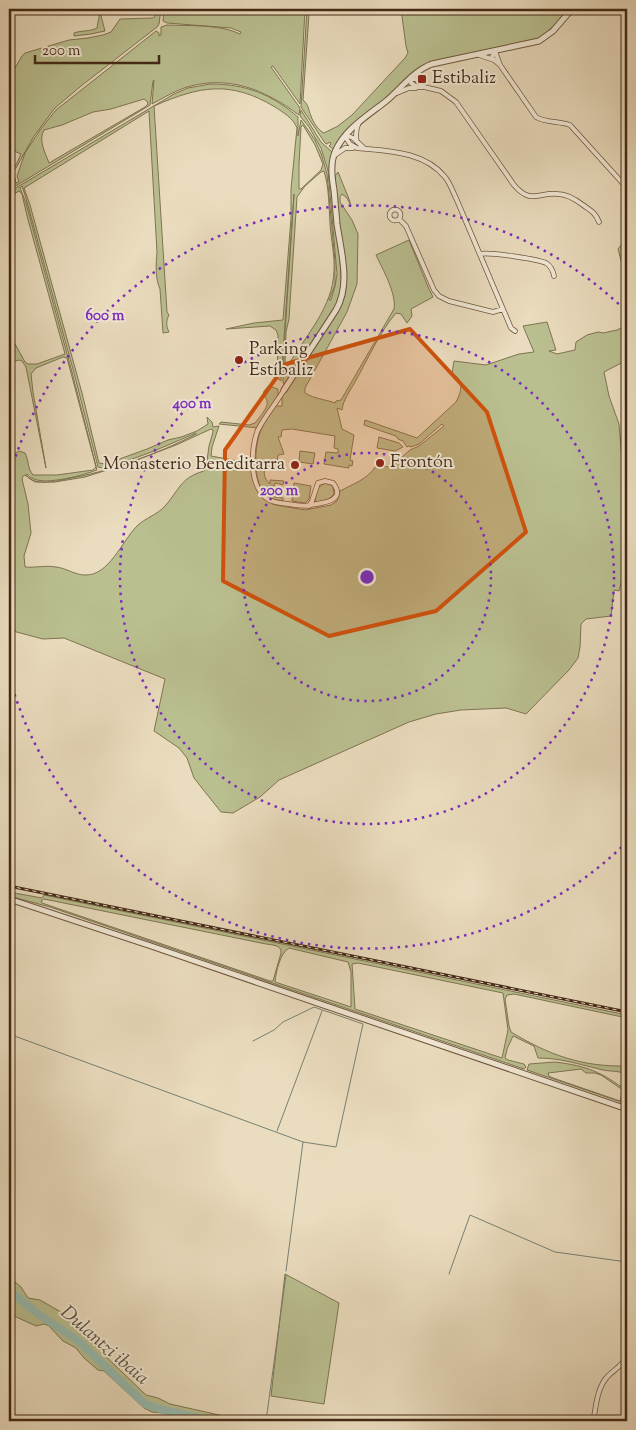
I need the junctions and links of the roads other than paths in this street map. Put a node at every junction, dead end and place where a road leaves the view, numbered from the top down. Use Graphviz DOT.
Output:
graph roads {
  1 [pos="572,9"];
  2 [pos="506,49"];
  3 [pos="495,51"];
  4 [pos="477,55"];
  5 [pos="496,60"];
  6 [pos="424,67"];
  7 [pos="411,77"];
  8 [pos="420,82"];
  9 [pos="418,87"];
  10 [pos="424,87"];
  11 [pos="394,94"];
  12 [pos="360,122"];
  13 [pos="346,135"];
  14 [pos="357,142"];
  15 [pos="357,148"];
  16 [pos="366,149"];
  17 [pos="333,159"];
  18 [pos="627,188"];
  19 [pos="399,218"];
  20 [pos="599,222"];
  21 [pos="480,254"];
  22 [pos="554,276"];
  23 [pos="503,309"];
  24 [pos="515,331"];
  25 [pos="284,390"];
  26 [pos="309,506"];
  27 [pos="9,898"];
  28 [pos="627,1109"];
  29 [pos="627,1356"];
  30 [pos="625,1361"];
  31 [pos="627,1373"];
  32 [pos="597,1421"];
  1 -- 2 [label="street"];
  2 -- 3 [label="street"];
  2 -- 5 [label="street"];
  3 -- 4 [label="street"];
  3 -- 5 [label="street"];
  4 -- 5 [label="street"];
  4 -- 6 [label="street"];
  5 -- 18 [label="street"];
  6 -- 7 [label="street"];
  6 -- 8 [label="street"];
  7 -- 8 [label="street"];
  7 -- 9 [label="street"];
  7 -- 11 [label="street"];
  8 -- 10 [label="street"];
  9 -- 10 [label="street"];
  9 -- 11 [label="street"];
  10 -- 20 [label="street"];
  11 -- 12 [label="street"];
  12 -- 13 [label="street"];
  12 -- 14 [label="street"];
  13 -- 14 [label="street"];
  13 -- 15 [label="street"];
  13 -- 17 [label="street"];
  14 -- 16 [label="street"];
  15 -- 16 [label="street"];
  15 -- 17 [label="street"];
  16 -- 21 [label="street"];
  17 -- 25 [label="street"];
  19 -- 23 [label="street"];
  21 -- 22 [label="street"];
  21 -- 23 [label="street"];
  23 -- 24 [label="street"];
  25 -- 26 [label="street"];
  26 -- 26 [label="street"];
  27 -- 28 [label="street"];
  29 -- 30 [label="street"];
  30 -- 31 [label="street"];
  30 -- 32 [label="street"];
}
